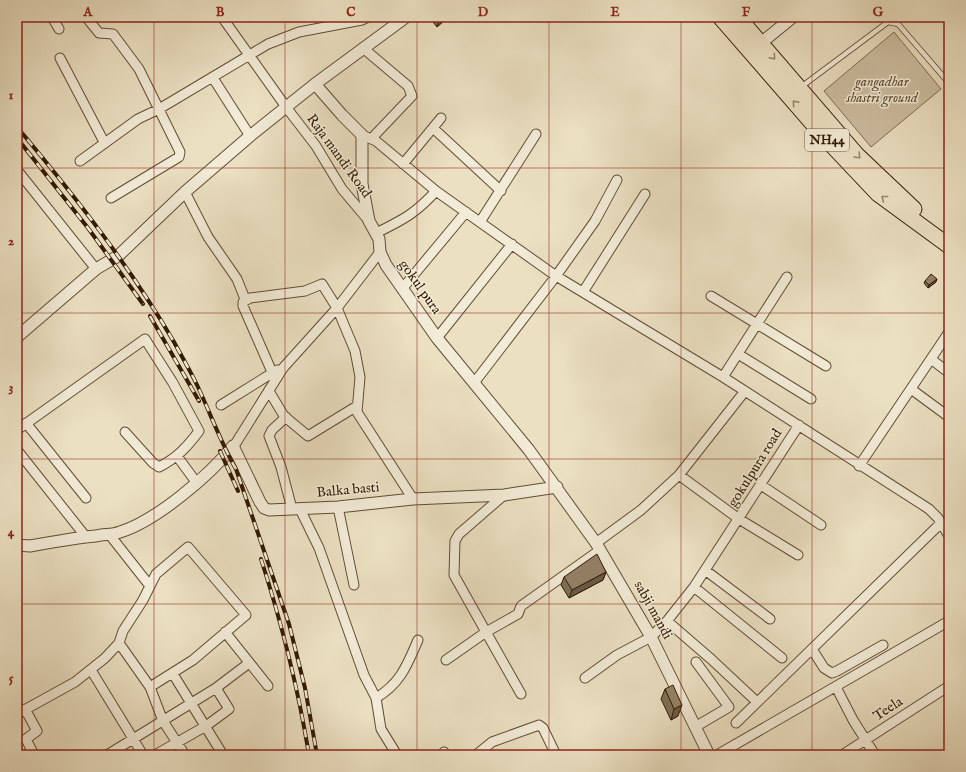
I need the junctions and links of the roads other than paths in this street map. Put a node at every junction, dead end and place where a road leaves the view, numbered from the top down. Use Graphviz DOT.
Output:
graph roads {
  1 [pos="52,17"];
  2 [pos="86,17"];
  3 [pos="222,17"];
  4 [pos="406,17"];
  5 [pos="720,17"];
  6 [pos="738,17"];
  7 [pos="793,17"];
  8 [pos="364,18"];
  9 [pos="59,29"];
  10 [pos="761,43"];
  11 [pos="363,48"];
  12 [pos="250,54"];
  13 [pos="60,58"];
  14 [pos="212,78"];
  15 [pos="949,83"];
  16 [pos="315,84"];
  17 [pos="800,88"];
  18 [pos="286,107"];
  19 [pos="159,109"];
  20 [pos="441,118"];
  21 [pos="433,128"];
  22 [pos="536,134"];
  23 [pos="250,136"];
  24 [pos="367,136"];
  25 [pos="104,142"];
  26 [pos="80,161"];
  27 [pos="403,164"];
  28 [pos="17,170"];
  29 [pos="617,180"];
  30 [pos="436,191"];
  31 [pos="501,191"];
  32 [pos="185,192"];
  33 [pos="645,194"];
  34 [pos="111,198"];
  35 [pos="466,212"];
  36 [pos="369,221"];
  37 [pos="480,222"];
  38 [pos="376,233"];
  39 [pos="949,234"];
  40 [pos="512,244"];
  41 [pos="949,246"];
  42 [pos="380,252"];
  43 [pos="96,269"];
  44 [pos="556,276"];
  45 [pos="788,277"];
  46 [pos="402,289"];
  47 [pos="583,292"];
  48 [pos="711,296"];
  49 [pos="245,299"];
  50 [pos="337,308"];
  51 [pos="758,324"];
  52 [pos="949,332"];
  53 [pos="17,337"];
  54 [pos="437,338"];
  55 [pos="738,354"];
  56 [pos="931,359"];
  57 [pos="826,366"];
  58 [pos="282,368"];
  59 [pos="272,372"];
  60 [pos="949,372"];
  61 [pos="722,377"];
  62 [pos="474,383"];
  63 [pos="911,389"];
  64 [pos="269,391"];
  65 [pos="745,391"];
  66 [pos="811,399"];
  67 [pos="221,405"];
  68 [pos="357,406"];
  69 [pos="949,417"];
  70 [pos="286,418"];
  71 [pos="26,423"];
  72 [pos="799,425"];
  73 [pos="17,430"];
  74 [pos="125,432"];
  75 [pos="234,446"];
  76 [pos="17,451"];
  77 [pos="177,456"];
  78 [pos="860,466"];
  79 [pos="679,475"];
  80 [pos="196,482"];
  81 [pos="761,485"];
  82 [pos="557,487"];
  83 [pos="504,494"];
  84 [pos="86,498"];
  85 [pos="413,499"];
  86 [pos="338,507"];
  87 [pos="296,509"];
  88 [pos="739,519"];
  89 [pos="941,523"];
  90 [pos="821,525"];
  91 [pos="109,534"];
  92 [pos="949,536"];
  93 [pos="86,537"];
  94 [pos="17,545"];
  95 [pos="598,547"];
  96 [pos="798,555"];
  97 [pos="705,570"];
  98 [pos="354,585"];
  99 [pos="150,586"];
  100 [pos="694,587"];
  101 [pos="770,619"];
  102 [pos="667,621"];
  103 [pos="949,621"];
  104 [pos="226,632"];
  105 [pos="486,632"];
  106 [pos="652,637"];
  107 [pos="418,640"];
  108 [pos="118,643"];
  109 [pos="883,645"];
  110 [pos="812,649"];
  111 [pos="782,658"];
  112 [pos="446,660"];
  113 [pos="696,662"];
  114 [pos="249,663"];
  115 [pos="90,670"];
  116 [pos="173,674"];
  117 [pos="585,678"];
  118 [pos="268,686"];
  119 [pos="949,686"];
  120 [pos="150,687"];
  121 [pos="836,687"];
  122 [pos="216,688"];
  123 [pos="521,694"];
  124 [pos="376,698"];
  125 [pos="757,702"];
  126 [pos="191,703"];
  127 [pos="21,711"];
  128 [pos="162,721"];
  129 [pos="736,722"];
  130 [pos="206,726"];
  131 [pos="695,727"];
  132 [pos="134,740"];
  133 [pos="865,740"];
  134 [pos="178,742"];
  135 [pos="34,755"];
  136 [pos="107,755"];
  137 [pos="143,755"];
  138 [pos="155,755"];
  139 [pos="185,755"];
  140 [pos="223,755"];
  141 [pos="396,755"];
  142 [pos="476,755"];
  143 [pos="556,755"];
  144 [pos="709,755"];
  145 [pos="717,755"];
  146 [pos="842,755"];
  147 [pos="876,755"];
  1 -- 9 [label="street"];
  2 -- 19 [label="street"];
  3 -- 12 [label="street, Raja mandi Road"];
  4 -- 11 [label="street"];
  41 -- 5 [label="highway, NH44, one-way"];
  6 -- 10 [label="highway, NH44"];
  7 -- 10 [label="street"];
  8 -- 12 [label="street"];
  10 -- 17 [label="highway, NH44, one-way"];
  11 -- 16 [label="street"];
  11 -- 24 [label="street"];
  12 -- 14 [label="street"];
  12 -- 18 [label="street, Raja mandi Road"];
  13 -- 25 [label="street"];
  14 -- 19 [label="street"];
  14 -- 23 [label="street"];
  15 -- 17 [label="lane"];
  16 -- 18 [label="street"];
  16 -- 24 [label="street"];
  17 -- 39 [label="highway, NH44, one-way"];
  18 -- 23 [label="street"];
  18 -- 36 [label="street, Raja mandi Road"];
  19 -- 25 [label="street"];
  19 -- 34 [label="street"];
  20 -- 21 [label="street"];
  21 -- 27 [label="street"];
  21 -- 31 [label="street"];
  22 -- 31 [label="street"];
  23 -- 32 [label="street"];
  24 -- 27 [label="street"];
  24 -- 36 [label="street, gokul pura"];
  25 -- 26 [label="street"];
  27 -- 30 [label="street"];
  28 -- 43 [label="street"];
  29 -- 44 [label="street"];
  30 -- 35 [label="street"];
  30 -- 38 [label="street"];
  31 -- 37 [label="street"];
  32 -- 43 [label="street"];
  32 -- 49 [label="street"];
  33 -- 47 [label="street"];
  35 -- 37 [label="street"];
  35 -- 46 [label="street"];
  36 -- 38 [label="street, gokul pura"];
  37 -- 40 [label="street"];
  38 -- 42 [label="street, gokul pura"];
  40 -- 44 [label="street"];
  40 -- 54 [label="street"];
  42 -- 46 [label="street, gokul pura"];
  42 -- 50 [label="street"];
  43 -- 53 [label="street"];
  44 -- 47 [label="street"];
  44 -- 62 [label="street"];
  45 -- 51 [label="street"];
  46 -- 54 [label="street, gokul pura"];
  47 -- 61 [label="street"];
  48 -- 51 [label="street"];
  49 -- 50 [label="street"];
  49 -- 59 [label="street"];
  50 -- 58 [label="street"];
  50 -- 68 [label="street"];
  51 -- 55 [label="street"];
  51 -- 57 [label="street"];
  52 -- 56 [label="street"];
  54 -- 62 [label="street, gokul pura"];
  55 -- 61 [label="street"];
  55 -- 66 [label="street"];
  56 -- 60 [label="street"];
  56 -- 63 [label="street"];
  58 -- 59 [label="street"];
  58 -- 64 [label="street"];
  59 -- 67 [label="street"];
  61 -- 65 [label="street"];
  62 -- 82 [label="street, gokul pura"];
  63 -- 69 [label="street"];
  63 -- 78 [label="street"];
  64 -- 70 [label="street"];
  64 -- 75 [label="street"];
  65 -- 72 [label="street"];
  65 -- 79 [label="street"];
  68 -- 70 [label="street"];
  68 -- 85 [label="street"];
  70 -- 87 [label="street"];
  71 -- 73 [label="street"];
  71 -- 77 [label="street"];
  71 -- 84 [label="street"];
  72 -- 78 [label="street, gokulpura road"];
  72 -- 81 [label="street, gokulpura road"];
  74 -- 77 [label="street"];
  75 -- 80 [label="street"];
  75 -- 87 [label="street, Balka basti"];
  76 -- 93 [label="street"];
  77 -- 80 [label="street"];
  78 -- 89 [label="street, gokulpura road"];
  79 -- 88 [label="street"];
  79 -- 95 [label="street"];
  80 -- 91 [label="street"];
  81 -- 88 [label="street, gokulpura road"];
  81 -- 90 [label="street"];
  82 -- 83 [label="street, Balka basti"];
  82 -- 95 [label="street, sabji mandi"];
  83 -- 85 [label="street, Balka basti"];
  83 -- 105 [label="street"];
  85 -- 86 [label="street, Balka basti"];
  86 -- 87 [label="street, Balka basti"];
  86 -- 98 [label="street"];
  87 -- 124 [label="street"];
  88 -- 96 [label="street"];
  88 -- 97 [label="street, gokulpura road"];
  89 -- 92 [label="street, gokulpura road"];
  89 -- 110 [label="street"];
  91 -- 93 [label="street"];
  91 -- 99 [label="street"];
  93 -- 94 [label="street"];
  95 -- 105 [label="street"];
  95 -- 106 [label="street, sabji mandi"];
  97 -- 100 [label="street, gokulpura road"];
  97 -- 101 [label="street"];
  99 -- 104 [label="street"];
  99 -- 108 [label="street"];
  100 -- 102 [label="street, gokulpura road"];
  100 -- 111 [label="street"];
  102 -- 106 [label="street, gokulpura road"];
  102 -- 125 [label="street"];
  103 -- 121 [label="street"];
  104 -- 114 [label="street"];
  104 -- 116 [label="street"];
  105 -- 112 [label="street"];
  105 -- 123 [label="street"];
  106 -- 117 [label="street, gokulpura road"];
  106 -- 131 [label="street, sabji mandi"];
  107 -- 124 [label="street"];
  108 -- 115 [label="street"];
  108 -- 120 [label="street"];
  109 -- 110 [label="street"];
  110 -- 125 [label="street"];
  113 -- 131 [label="street"];
  114 -- 118 [label="street"];
  114 -- 122 [label="street"];
  115 -- 127 [label="street"];
  115 -- 132 [label="street"];
  116 -- 120 [label="street"];
  116 -- 126 [label="street"];
  119 -- 133 [label="street, Teela"];
  120 -- 128 [label="street"];
  121 -- 133 [label="street"];
  121 -- 145 [label="street"];
  122 -- 126 [label="street"];
  122 -- 130 [label="street"];
  124 -- 141 [label="street"];
  125 -- 129 [label="street"];
  126 -- 128 [label="street"];
  126 -- 130 [label="street"];
  127 -- 135 [label="street"];
  128 -- 132 [label="street"];
  128 -- 134 [label="street"];
  130 -- 134 [label="street"];
  130 -- 140 [label="street"];
  131 -- 144 [label="street, sabji mandi"];
  132 -- 136 [label="street"];
  132 -- 137 [label="street"];
  133 -- 146 [label="street, Teela"];
  133 -- 147 [label="street"];
  134 -- 138 [label="street"];
  134 -- 139 [label="street"];
  142 -- 143 [label="street"];
}
